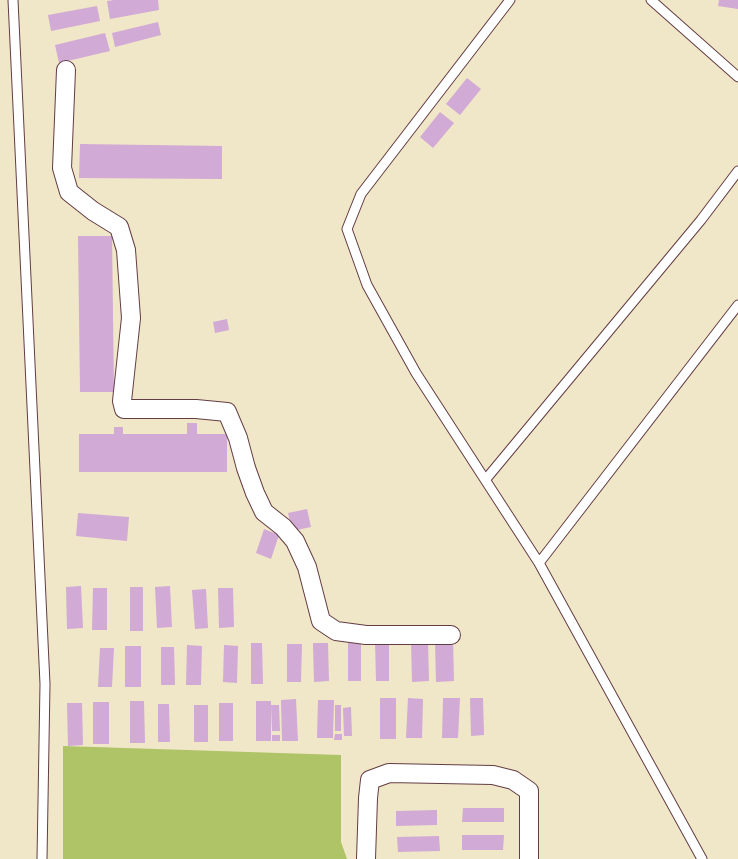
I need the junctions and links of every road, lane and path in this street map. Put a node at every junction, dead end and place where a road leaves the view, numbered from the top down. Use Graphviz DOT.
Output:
graph roads {
  1 [pos="13,0"];
  2 [pos="510,0"];
  3 [pos="651,0"];
  4 [pos="66,70"];
  5 [pos="738,77"];
  6 [pos="738,171"];
  7 [pos="738,304"];
  8 [pos="486,479"];
  9 [pos="539,563"];
  10 [pos="451,635"];
  11 [pos="42,859"];
  12 [pos="366,859"];
  13 [pos="530,859"];
  14 [pos="702,859"];
  1 -- 11 [label="lane"];
  2 -- 8 [label="lane"];
  3 -- 5 [label="lane"];
  4 -- 10 [label="street"];
  6 -- 8 [label="lane"];
  7 -- 9 [label="lane"];
  8 -- 9 [label="lane"];
  9 -- 14 [label="lane"];
  12 -- 13 [label="street"];
}
